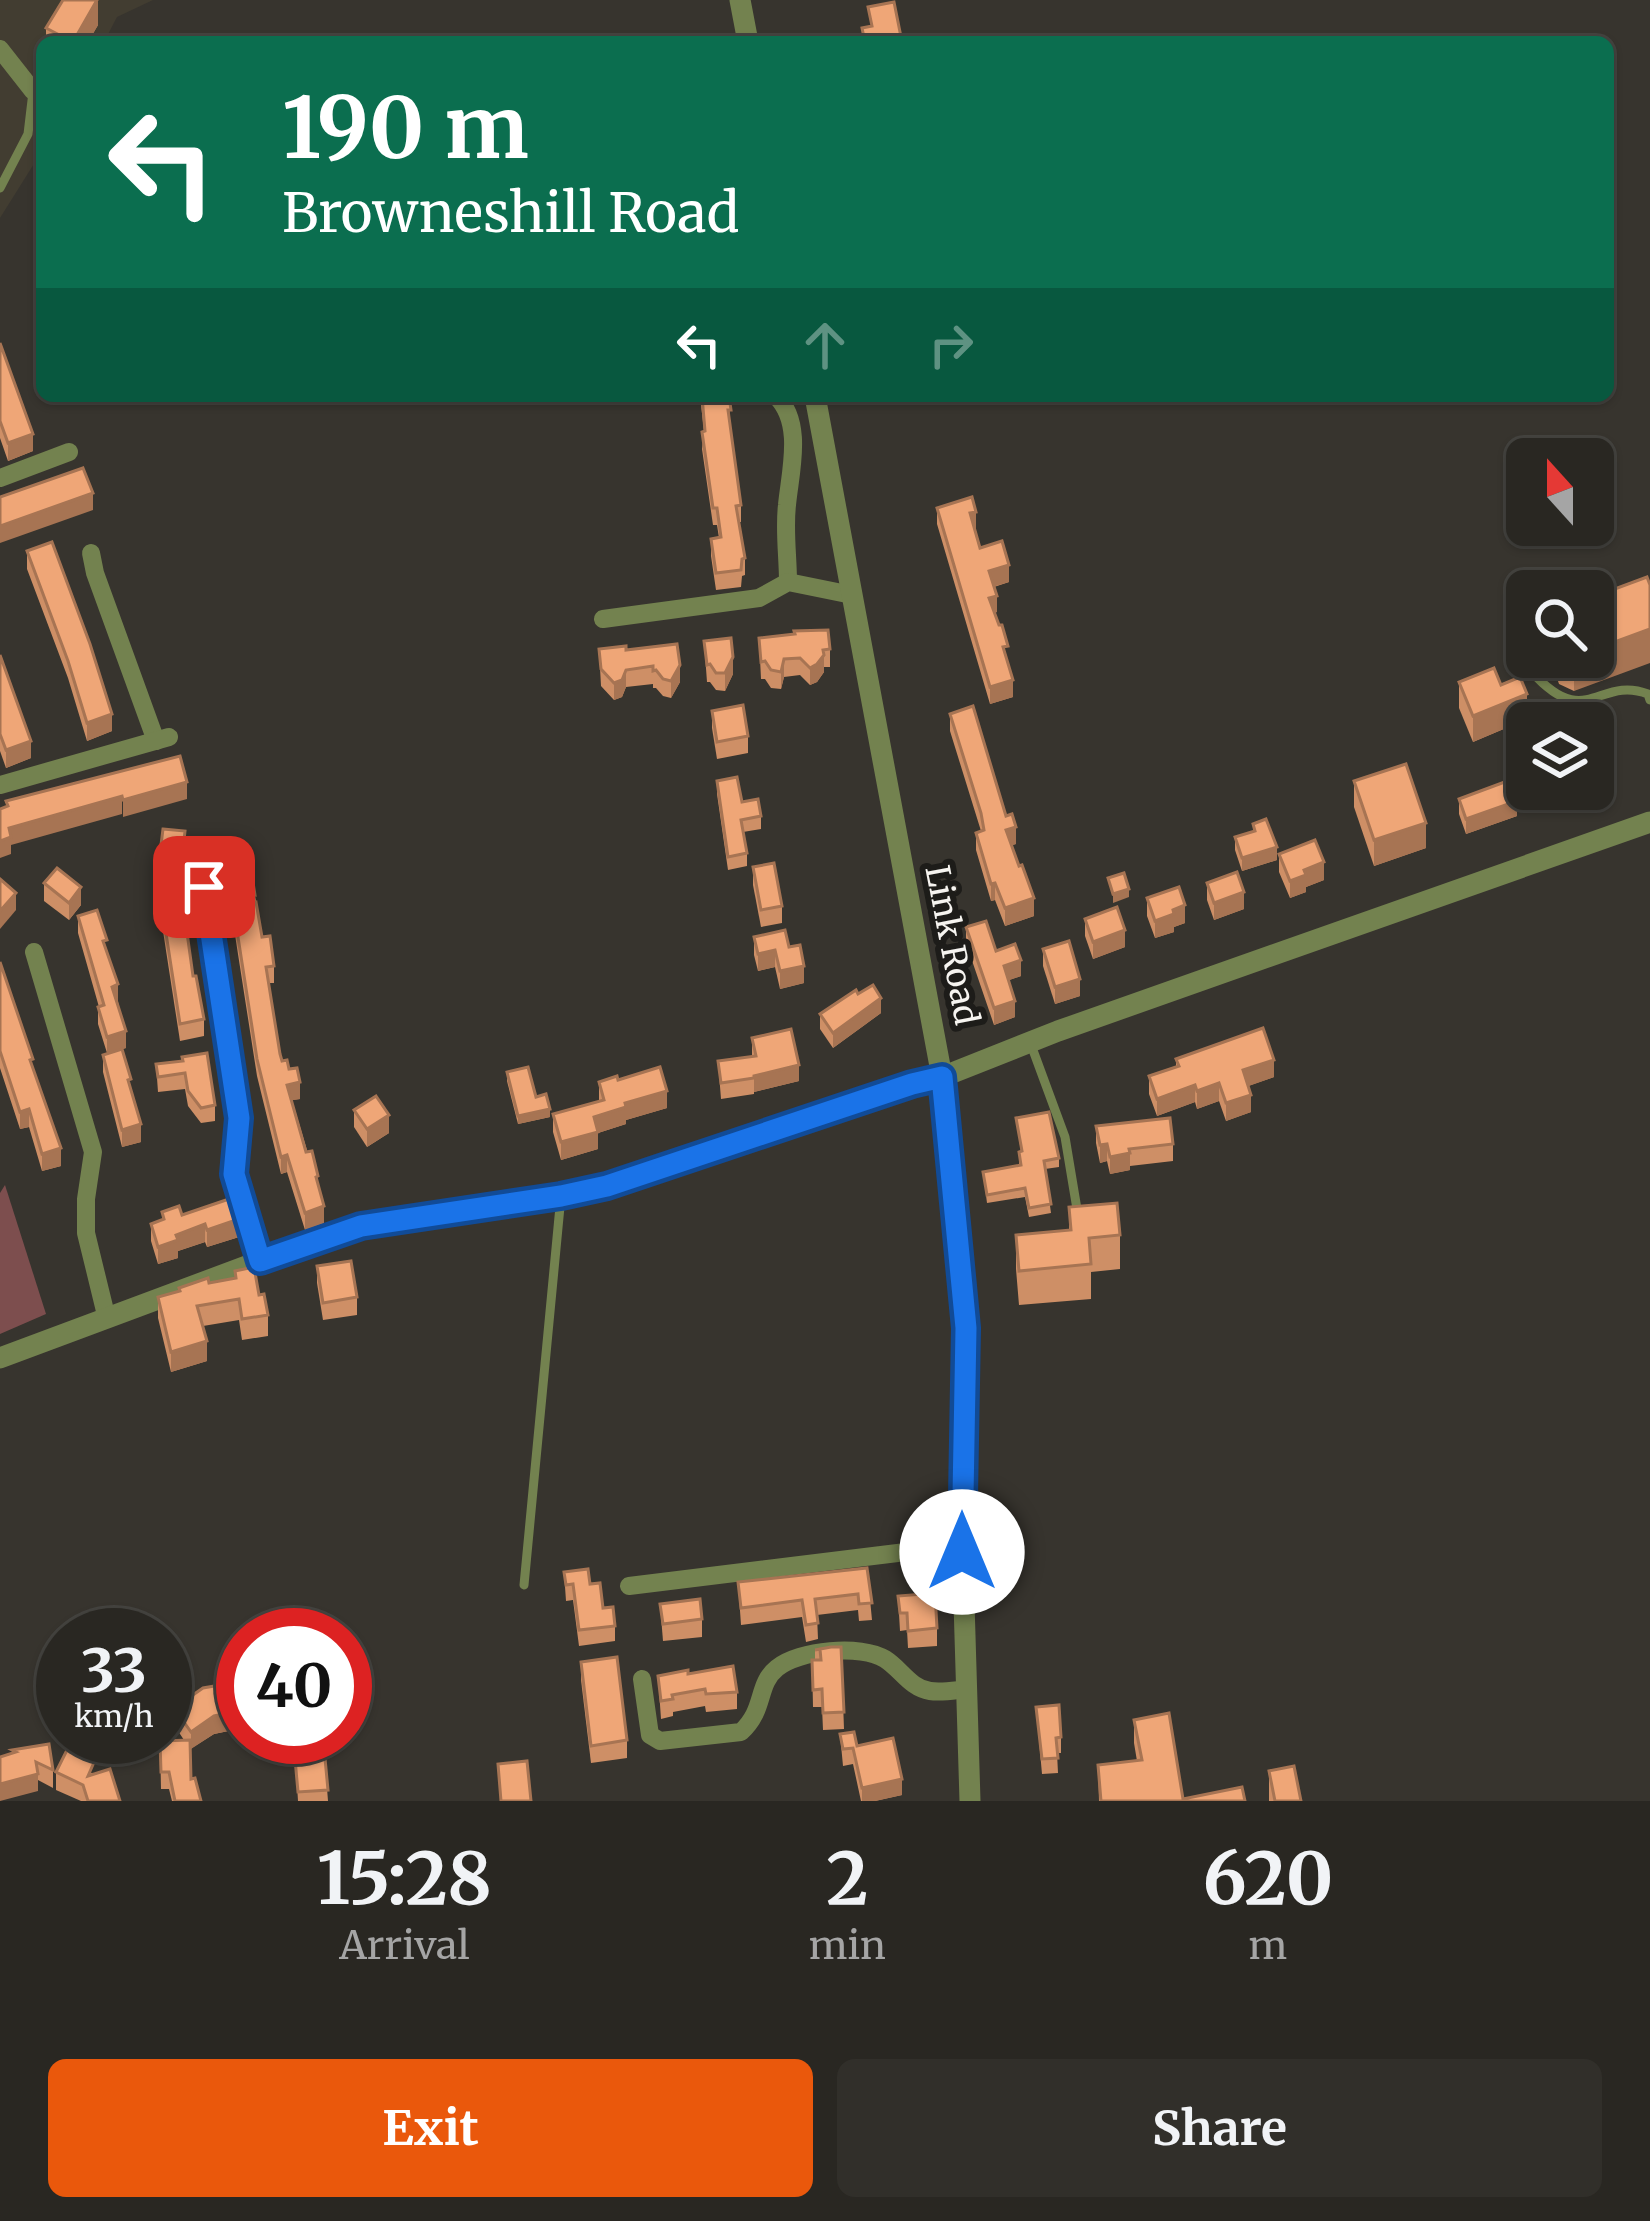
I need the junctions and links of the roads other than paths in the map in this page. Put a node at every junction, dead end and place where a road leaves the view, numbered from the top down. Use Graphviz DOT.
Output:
graph roads {
  1 [pos="740,0"];
  2 [pos="747,36"];
  3 [pos="0,49"];
  4 [pos="33,92"];
  5 [pos="0,188"];
  6 [pos="783,402"];
  7 [pos="816,402"];
  8 [pos="69,452"];
  9 [pos="0,478"];
  10 [pos="91,553"];
  11 [pos="788,582"];
  12 [pos="852,595"];
  13 [pos="603,619"];
  14 [pos="1537,678"];
  15 [pos="1650,700"];
  16 [pos="0,785"];
  17 [pos="1650,822"];
  18 [pos="237,865"];
  19 [pos="34,952"];
  20 [pos="1030,1042"];
  21 [pos="942,1077"];
  22 [pos="561,1196"];
  23 [pos="1080,1228"];
  24 [pos="260,1261"];
  25 [pos="107,1319"];
  26 [pos="0,1358"];
  27 [pos="962,1552"];
  28 [pos="524,1585"];
  29 [pos="629,1586"];
  30 [pos="642,1679"];
  31 [pos="968,1689"];
  32 [pos="970,1801"];
  1 -- 2 [label="street"];
  3 -- 4 [label="street"];
  4 -- 5 [label="lane"];
  6 -- 11 [label="street"];
  7 -- 12 [label="street, Link Road"];
  8 -- 9 [label="street"];
  10 -- 16 [label="street"];
  11 -- 12 [label="street"];
  11 -- 13 [label="street"];
  12 -- 21 [label="street, Link Road"];
  14 -- 15 [label="lane"];
  17 -- 20 [label="street"];
  18 -- 24 [label="street"];
  19 -- 25 [label="street"];
  20 -- 21 [label="street"];
  20 -- 23 [label="lane"];
  21 -- 22 [label="street"];
  21 -- 27 [label="street, Link Road"];
  22 -- 24 [label="street"];
  22 -- 28 [label="lane"];
  24 -- 25 [label="street"];
  25 -- 26 [label="street"];
  27 -- 29 [label="street"];
  27 -- 31 [label="street, Link Road"];
  30 -- 31 [label="street"];
  31 -- 32 [label="street, Link Road"];
}
